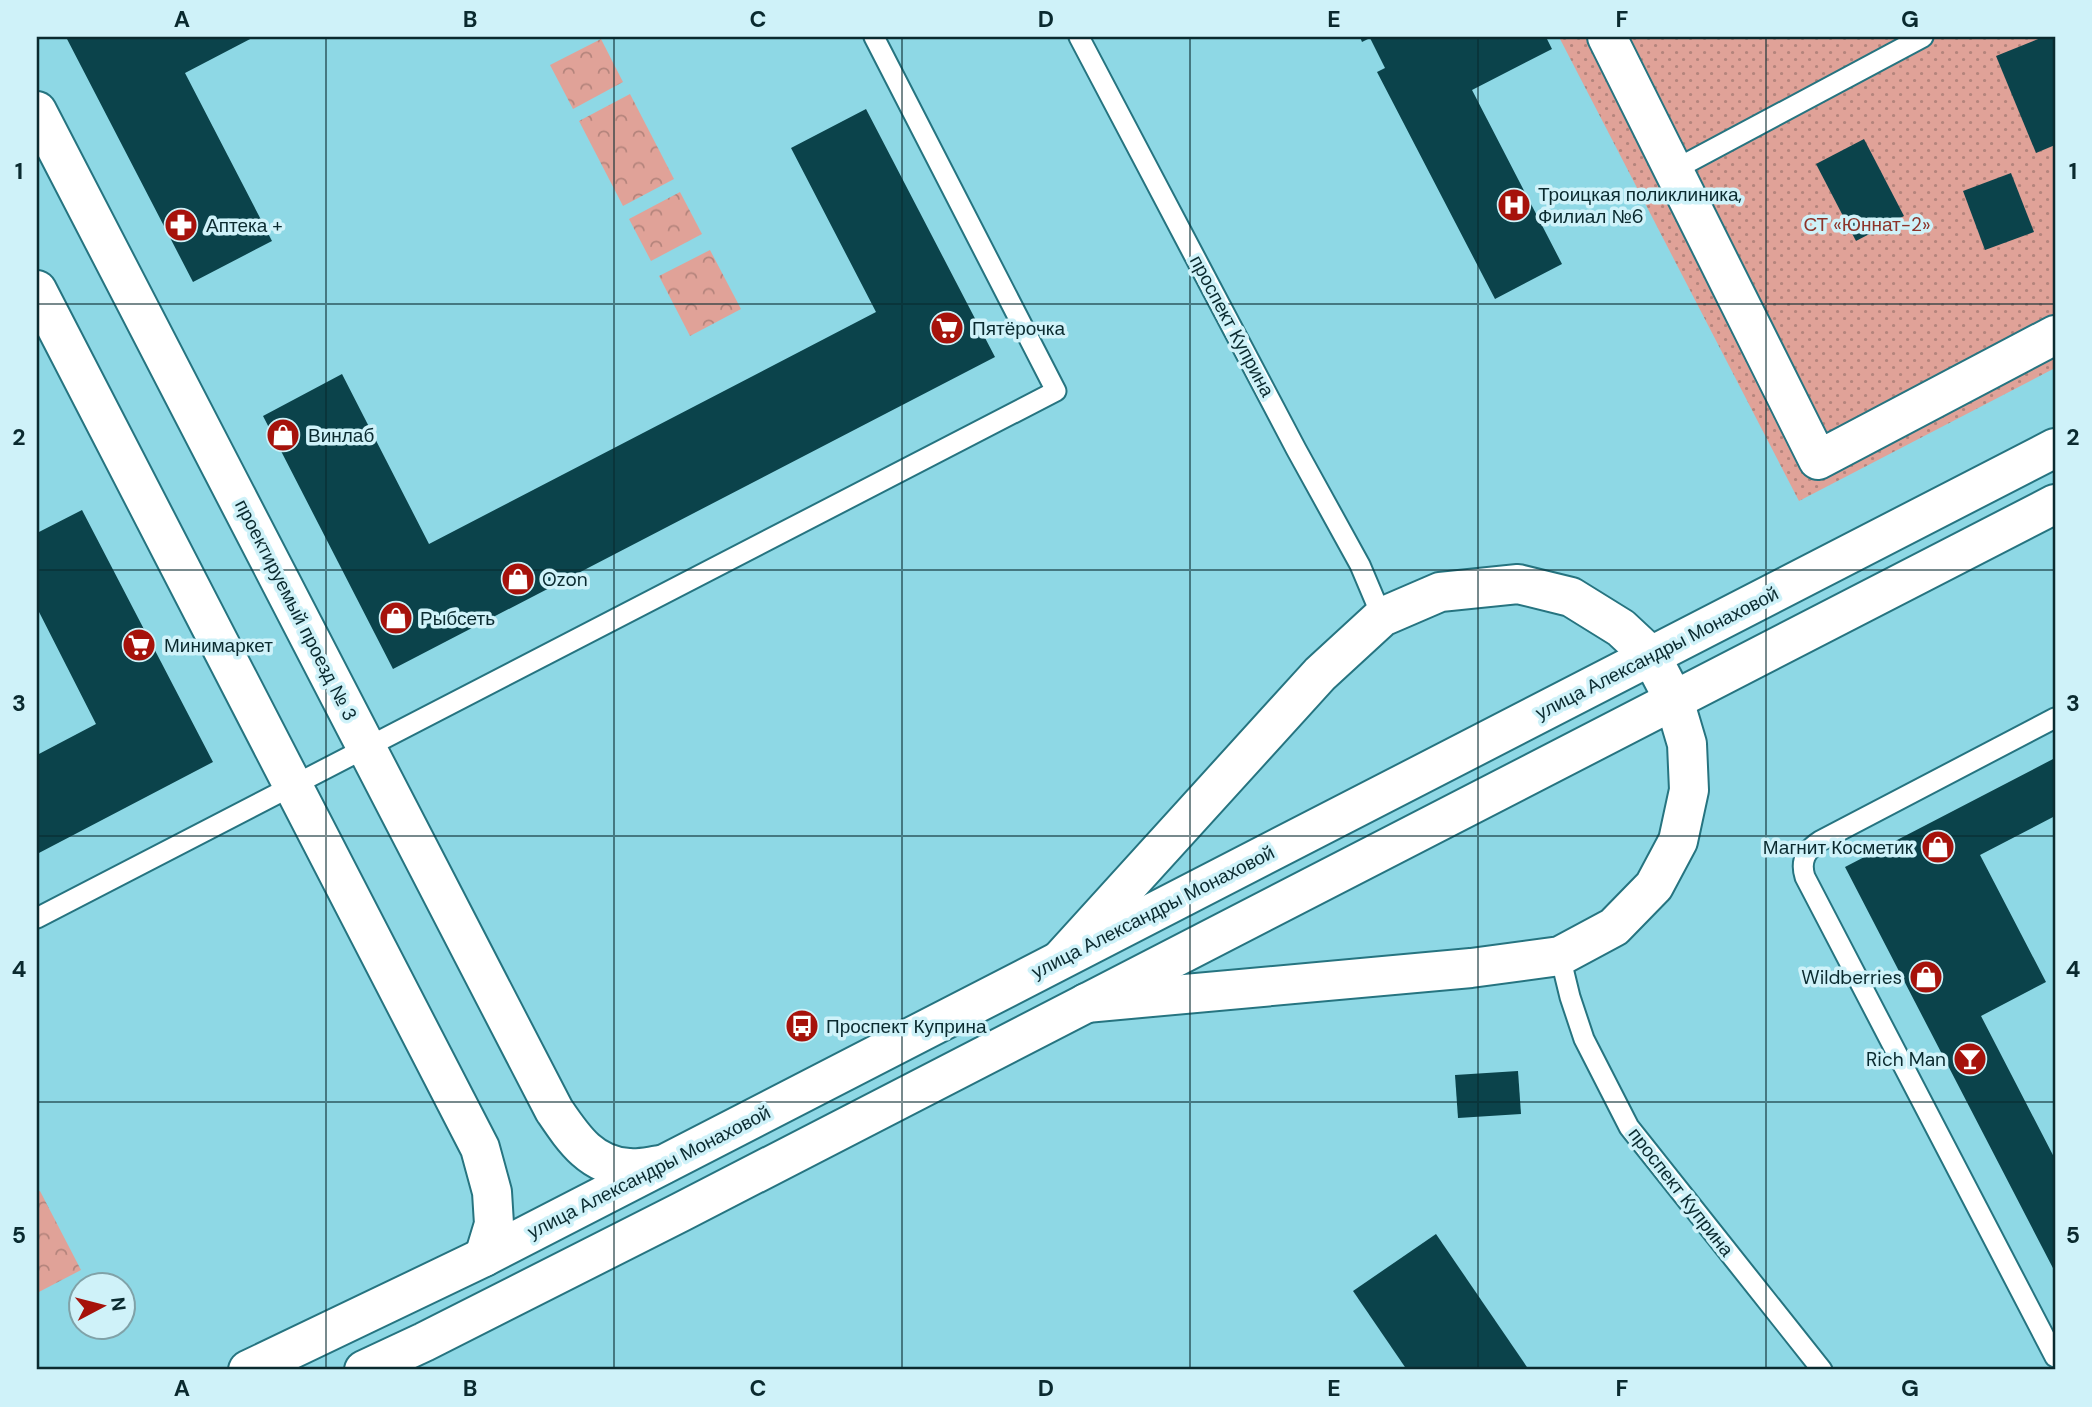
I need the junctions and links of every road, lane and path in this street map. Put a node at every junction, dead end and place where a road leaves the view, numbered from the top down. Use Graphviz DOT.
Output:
graph roads {
  1 [pos="874,37"];
  2 [pos="1079,37"];
  3 [pos="1607,37"];
  4 [pos="1923,37"];
  5 [pos="37,111"];
  6 [pos="1674,170"];
  7 [pos="37,290"];
  8 [pos="2055,335"];
  9 [pos="2055,448"];
  10 [pos="2055,504"];
  11 [pos="1382,617"];
  12 [pos="1651,656"];
  13 [pos="1674,700"];
  14 [pos="2055,718"];
  15 [pos="366,747"];
  16 [pos="293,785"];
  17 [pos="37,918"];
  18 [pos="1560,956"];
  19 [pos="1061,958"];
  20 [pos="1084,1003"];
  21 [pos="662,1165"];
  22 [pos="484,1257"];
  23 [pos="2055,1357"];
  24 [pos="248,1370"];
  25 [pos="364,1370"];
  26 [pos="1822,1370"];
  1 -- 15 [label="lane"];
  2 -- 11 [label="lane, проспект Куприна"];
  3 -- 6 [label="street"];
  4 -- 6 [label="lane"];
  5 -- 15 [label="street, проектируемый проезд № 3"];
  6 -- 8 [label="street"];
  7 -- 16 [label="street"];
  9 -- 12 [label="street, улица Александры Монаховой"];
  10 -- 13 [label="street"];
  11 -- 12 [label="street"];
  11 -- 19 [label="street"];
  12 -- 13 [label="street"];
  12 -- 19 [label="street, улица Александры Монаховой"];
  13 -- 18 [label="street"];
  13 -- 20 [label="street"];
  14 -- 23 [label="lane"];
  15 -- 16 [label="lane"];
  15 -- 21 [label="street, проектируемый проезд № 3"];
  16 -- 17 [label="lane"];
  16 -- 22 [label="street"];
  18 -- 20 [label="street"];
  18 -- 26 [label="lane, проспект Куприна"];
  19 -- 21 [label="street, улица Александры Монаховой"];
  20 -- 25 [label="street"];
  21 -- 22 [label="street, улица Александры Монаховой"];
  22 -- 24 [label="street, улица Александры Монаховой"];
}
